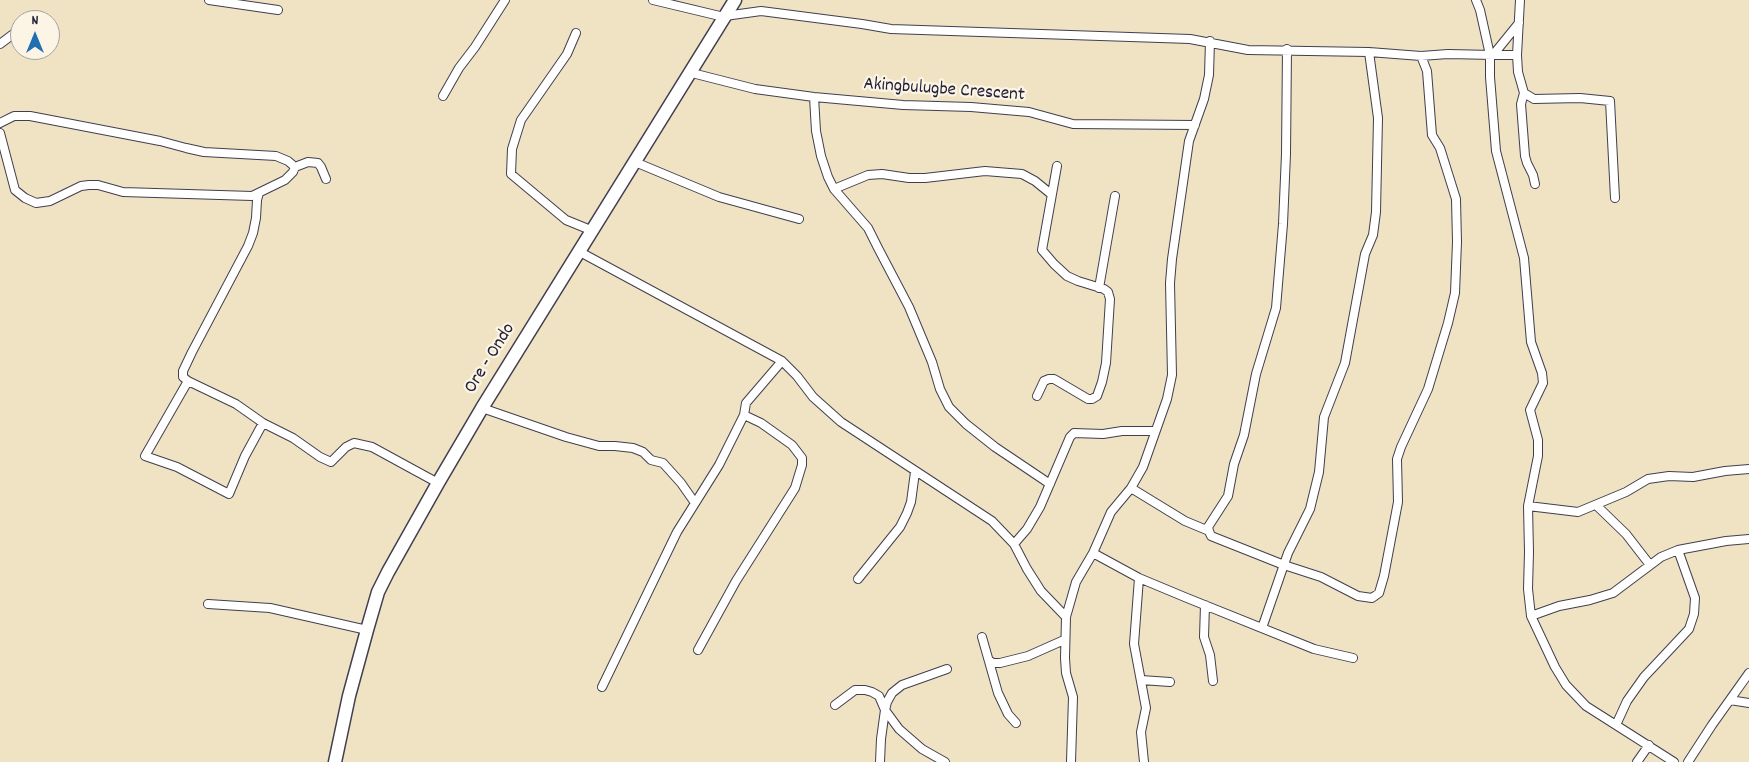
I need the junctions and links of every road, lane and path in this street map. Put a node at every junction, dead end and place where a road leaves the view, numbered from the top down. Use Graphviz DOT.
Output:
graph roads {
  1 [pos="209,0"];
  2 [pos="505,0"];
  3 [pos="735,0"];
  4 [pos="1476,0"];
  5 [pos="1520,0"];
  6 [pos="657,1"];
  7 [pos="278,10"];
  8 [pos="725,17"];
  9 [pos="1519,23"];
  10 [pos="576,33"];
  11 [pos="1210,41"];
  12 [pos="1287,49"];
  13 [pos="1369,52"];
  14 [pos="1492,55"];
  15 [pos="1517,55"];
  16 [pos="1421,56"];
  17 [pos="692,72"];
  18 [pos="1524,93"];
  19 [pos="443,96"];
  20 [pos="814,97"];
  21 [pos="0,123"];
  22 [pos="1195,125"];
  23 [pos="0,133"];
  24 [pos="636,162"];
  25 [pos="1057,166"];
  26 [pos="295,167"];
  27 [pos="326,179"];
  28 [pos="1535,184"];
  29 [pos="834,189"];
  30 [pos="259,193"];
  31 [pos="1051,194"];
  32 [pos="1115,196"];
  33 [pos="1616,198"];
  34 [pos="799,219"];
  35 [pos="592,231"];
  36 [pos="580,252"];
  37 [pos="1098,288"];
  38 [pos="782,361"];
  39 [pos="188,381"];
  40 [pos="1037,396"];
  41 [pos="482,408"];
  42 [pos="744,415"];
  43 [pos="262,423"];
  44 [pos="1155,431"];
  45 [pos="1749,469"];
  46 [pos="915,472"];
  47 [pos="438,483"];
  48 [pos="1050,484"];
  49 [pos="1131,488"];
  50 [pos="695,503"];
  51 [pos="1596,505"];
  52 [pos="1528,506"];
  53 [pos="1209,531"];
  54 [pos="1749,539"];
  55 [pos="1014,544"];
  56 [pos="1678,550"];
  57 [pos="1093,553"];
  58 [pos="1284,565"];
  59 [pos="1650,565"];
  60 [pos="1139,578"];
  61 [pos="858,579"];
  62 [pos="208,604"];
  63 [pos="1205,605"];
  64 [pos="1531,616"];
  65 [pos="1066,617"];
  66 [pos="1262,628"];
  67 [pos="367,630"];
  68 [pos="982,637"];
  69 [pos="1064,640"];
  70 [pos="698,650"];
  71 [pos="1353,658"];
  72 [pos="990,661"];
  73 [pos="947,670"];
  74 [pos="1749,674"];
  75 [pos="1141,680"];
  76 [pos="1213,681"];
  77 [pos="1170,682"];
  78 [pos="602,687"];
  79 [pos="1730,700"];
  80 [pos="1749,703"];
  81 [pos="835,705"];
  82 [pos="885,710"];
  83 [pos="1016,723"];
  84 [pos="1616,725"];
  85 [pos="1649,745"];
  86 [pos="335,762"];
  87 [pos="880,762"];
  88 [pos="945,762"];
  89 [pos="1071,762"];
  90 [pos="1144,762"];
  91 [pos="1638,762"];
  92 [pos="1674,762"];
  93 [pos="1688,762"];
  1 -- 7 [label="street"];
  2 -- 19 [label="street"];
  3 -- 8 [label="main road, Ore - Ondo"];
  4 -- 14 [label="street"];
  5 -- 9 [label="street"];
  6 -- 8 [label="street"];
  8 -- 11 [label="street"];
  8 -- 17 [label="main road, Ore - Ondo"];
  9 -- 14 [label="street"];
  9 -- 15 [label="street"];
  10 -- 35 [label="street"];
  11 -- 12 [label="street"];
  11 -- 22 [label="street"];
  12 -- 13 [label="street"];
  12 -- 53 [label="street"];
  13 -- 16 [label="street"];
  13 -- 58 [label="street"];
  14 -- 15 [label="street"];
  14 -- 16 [label="street"];
  14 -- 52 [label="street"];
  15 -- 18 [label="street"];
  16 -- 58 [label="street"];
  17 -- 20 [label="street, Akingbulugbe Crescent"];
  17 -- 24 [label="main road, Ore - Ondo"];
  18 -- 28 [label="street"];
  18 -- 33 [label="street"];
  20 -- 22 [label="street, Akingbulugbe Crescent"];
  20 -- 29 [label="street"];
  21 -- 26 [label="street"];
  22 -- 44 [label="street"];
  23 -- 30 [label="street"];
  24 -- 34 [label="street"];
  24 -- 35 [label="main road, Ore - Ondo"];
  25 -- 31 [label="street"];
  26 -- 27 [label="street"];
  26 -- 30 [label="street"];
  29 -- 31 [label="street"];
  29 -- 48 [label="street"];
  30 -- 39 [label="street"];
  31 -- 37 [label="street"];
  32 -- 37 [label="street"];
  35 -- 36 [label="main road, Ore - Ondo"];
  36 -- 38 [label="street"];
  36 -- 41 [label="main road, Ore - Ondo"];
  37 -- 40 [label="street"];
  38 -- 42 [label="street"];
  38 -- 46 [label="street"];
  39 -- 43 [label="street"];
  39 -- 43 [label="street"];
  41 -- 47 [label="main road, Ore - Ondo"];
  41 -- 50 [label="street"];
  42 -- 50 [label="street"];
  42 -- 70 [label="street"];
  43 -- 47 [label="street"];
  44 -- 48 [label="street"];
  44 -- 49 [label="street"];
  45 -- 51 [label="street"];
  46 -- 55 [label="street"];
  46 -- 61 [label="street"];
  47 -- 67 [label="main road, Ore - Ondo"];
  48 -- 55 [label="street"];
  49 -- 53 [label="street"];
  49 -- 57 [label="street"];
  50 -- 78 [label="street"];
  51 -- 52 [label="street"];
  51 -- 59 [label="street"];
  52 -- 64 [label="street"];
  53 -- 58 [label="street"];
  54 -- 56 [label="street"];
  55 -- 65 [label="street"];
  56 -- 59 [label="street"];
  56 -- 84 [label="street"];
  57 -- 60 [label="street"];
  57 -- 65 [label="street"];
  58 -- 66 [label="street"];
  59 -- 64 [label="street"];
  60 -- 63 [label="street"];
  60 -- 75 [label="street"];
  62 -- 67 [label="street"];
  63 -- 66 [label="street"];
  63 -- 76 [label="street"];
  64 -- 84 [label="street"];
  65 -- 69 [label="street"];
  66 -- 71 [label="street"];
  67 -- 86 [label="main road, Ore - Ondo"];
  68 -- 72 [label="street"];
  69 -- 72 [label="street"];
  69 -- 89 [label="street"];
  72 -- 83 [label="street"];
  73 -- 82 [label="street"];
  74 -- 79 [label="street"];
  75 -- 77 [label="street"];
  75 -- 90 [label="street"];
  79 -- 80 [label="street"];
  79 -- 93 [label="street"];
  81 -- 82 [label="street"];
  82 -- 87 [label="street"];
  82 -- 88 [label="street"];
  84 -- 85 [label="street"];
  85 -- 91 [label="street"];
  85 -- 92 [label="street"];
}
